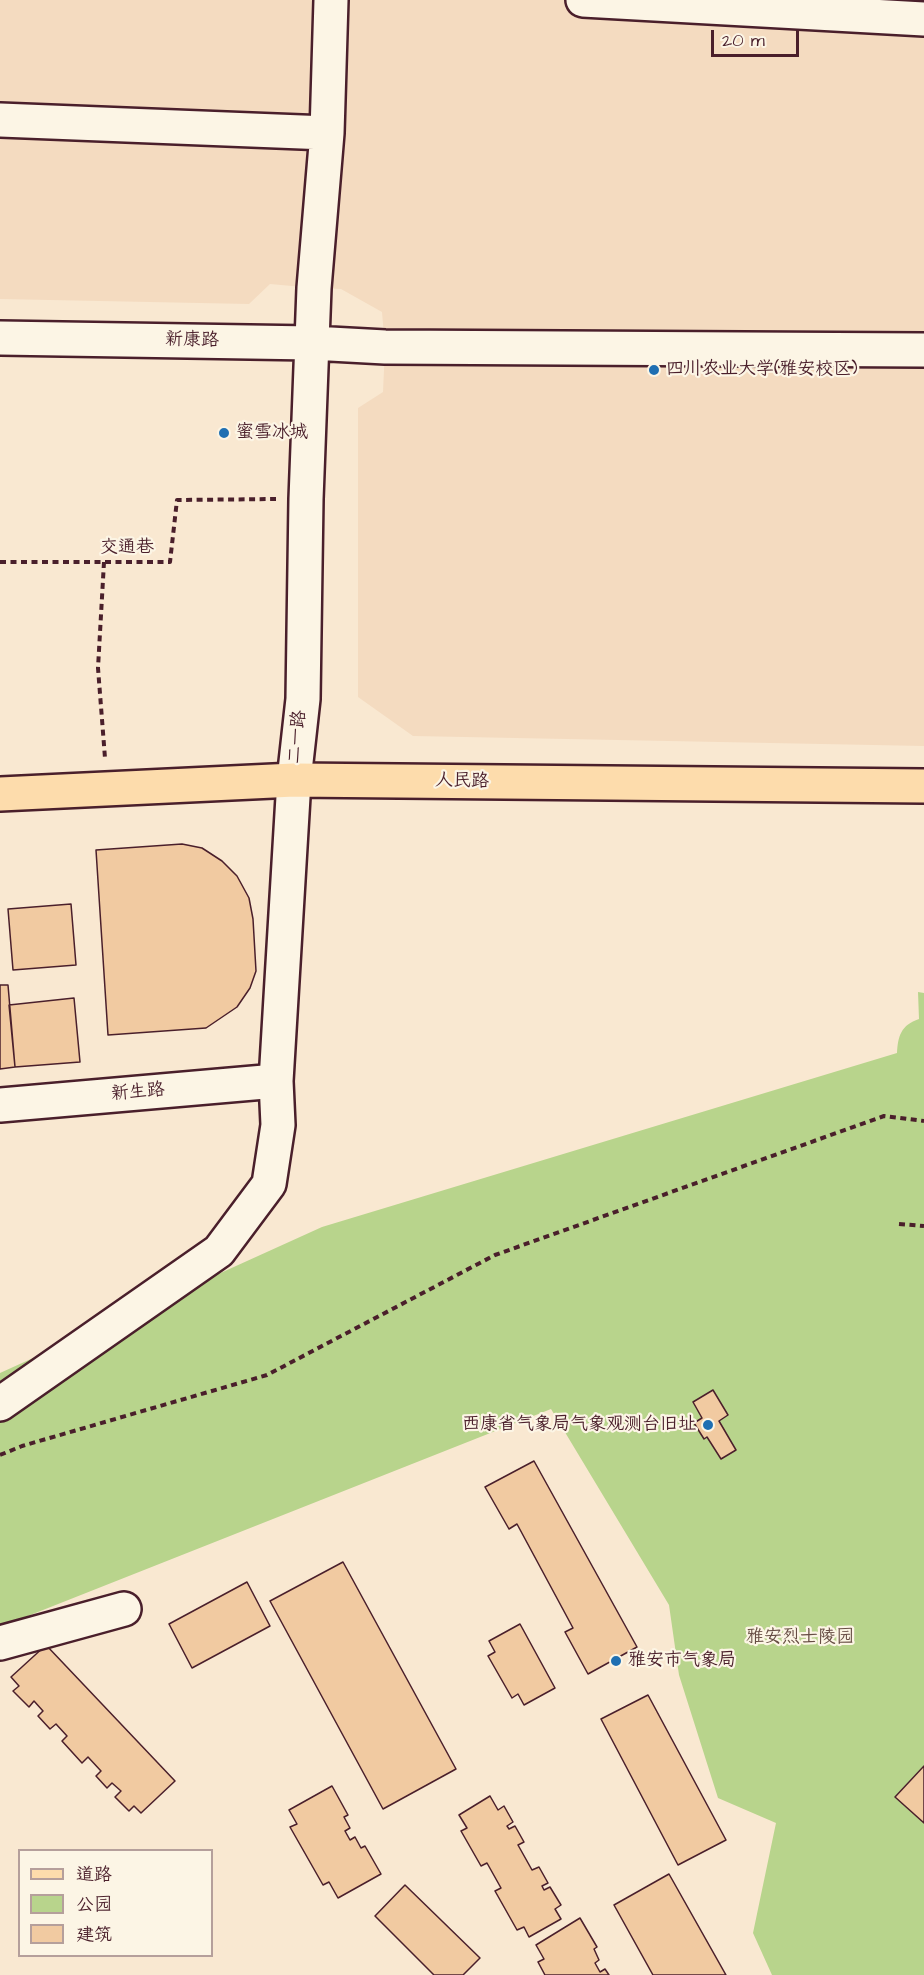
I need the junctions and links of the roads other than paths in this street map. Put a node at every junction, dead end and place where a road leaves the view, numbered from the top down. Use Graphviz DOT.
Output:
graph roads {
  1 [pos="331,0"];
  2 [pos="583,0"];
  3 [pos="924,20"];
  4 [pos="0,120"];
  5 [pos="327,132"];
  6 [pos="0,338"];
  7 [pos="312,343"];
  8 [pos="924,350"];
  9 [pos="294,780"];
  10 [pos="924,786"];
  11 [pos="0,795"];
  12 [pos="276,1081"];
  13 [pos="0,1106"];
  14 [pos="0,1404"];
  15 [pos="124,1609"];
  16 [pos="0,1643"];
  1 -- 5 [label="street, 二一路"];
  2 -- 3 [label="street"];
  4 -- 5 [label="street"];
  5 -- 7 [label="street, 二一路"];
  6 -- 7 [label="street, 新康路"];
  7 -- 8 [label="street, 新康路"];
  7 -- 9 [label="street, 二一路"];
  9 -- 10 [label="main road, 人民路"];
  9 -- 11 [label="main road, 人民路"];
  9 -- 12 [label="street, 二一路"];
  12 -- 13 [label="street, 新生路"];
  12 -- 14 [label="street, 二一路"];
  15 -- 16 [label="street"];
}
